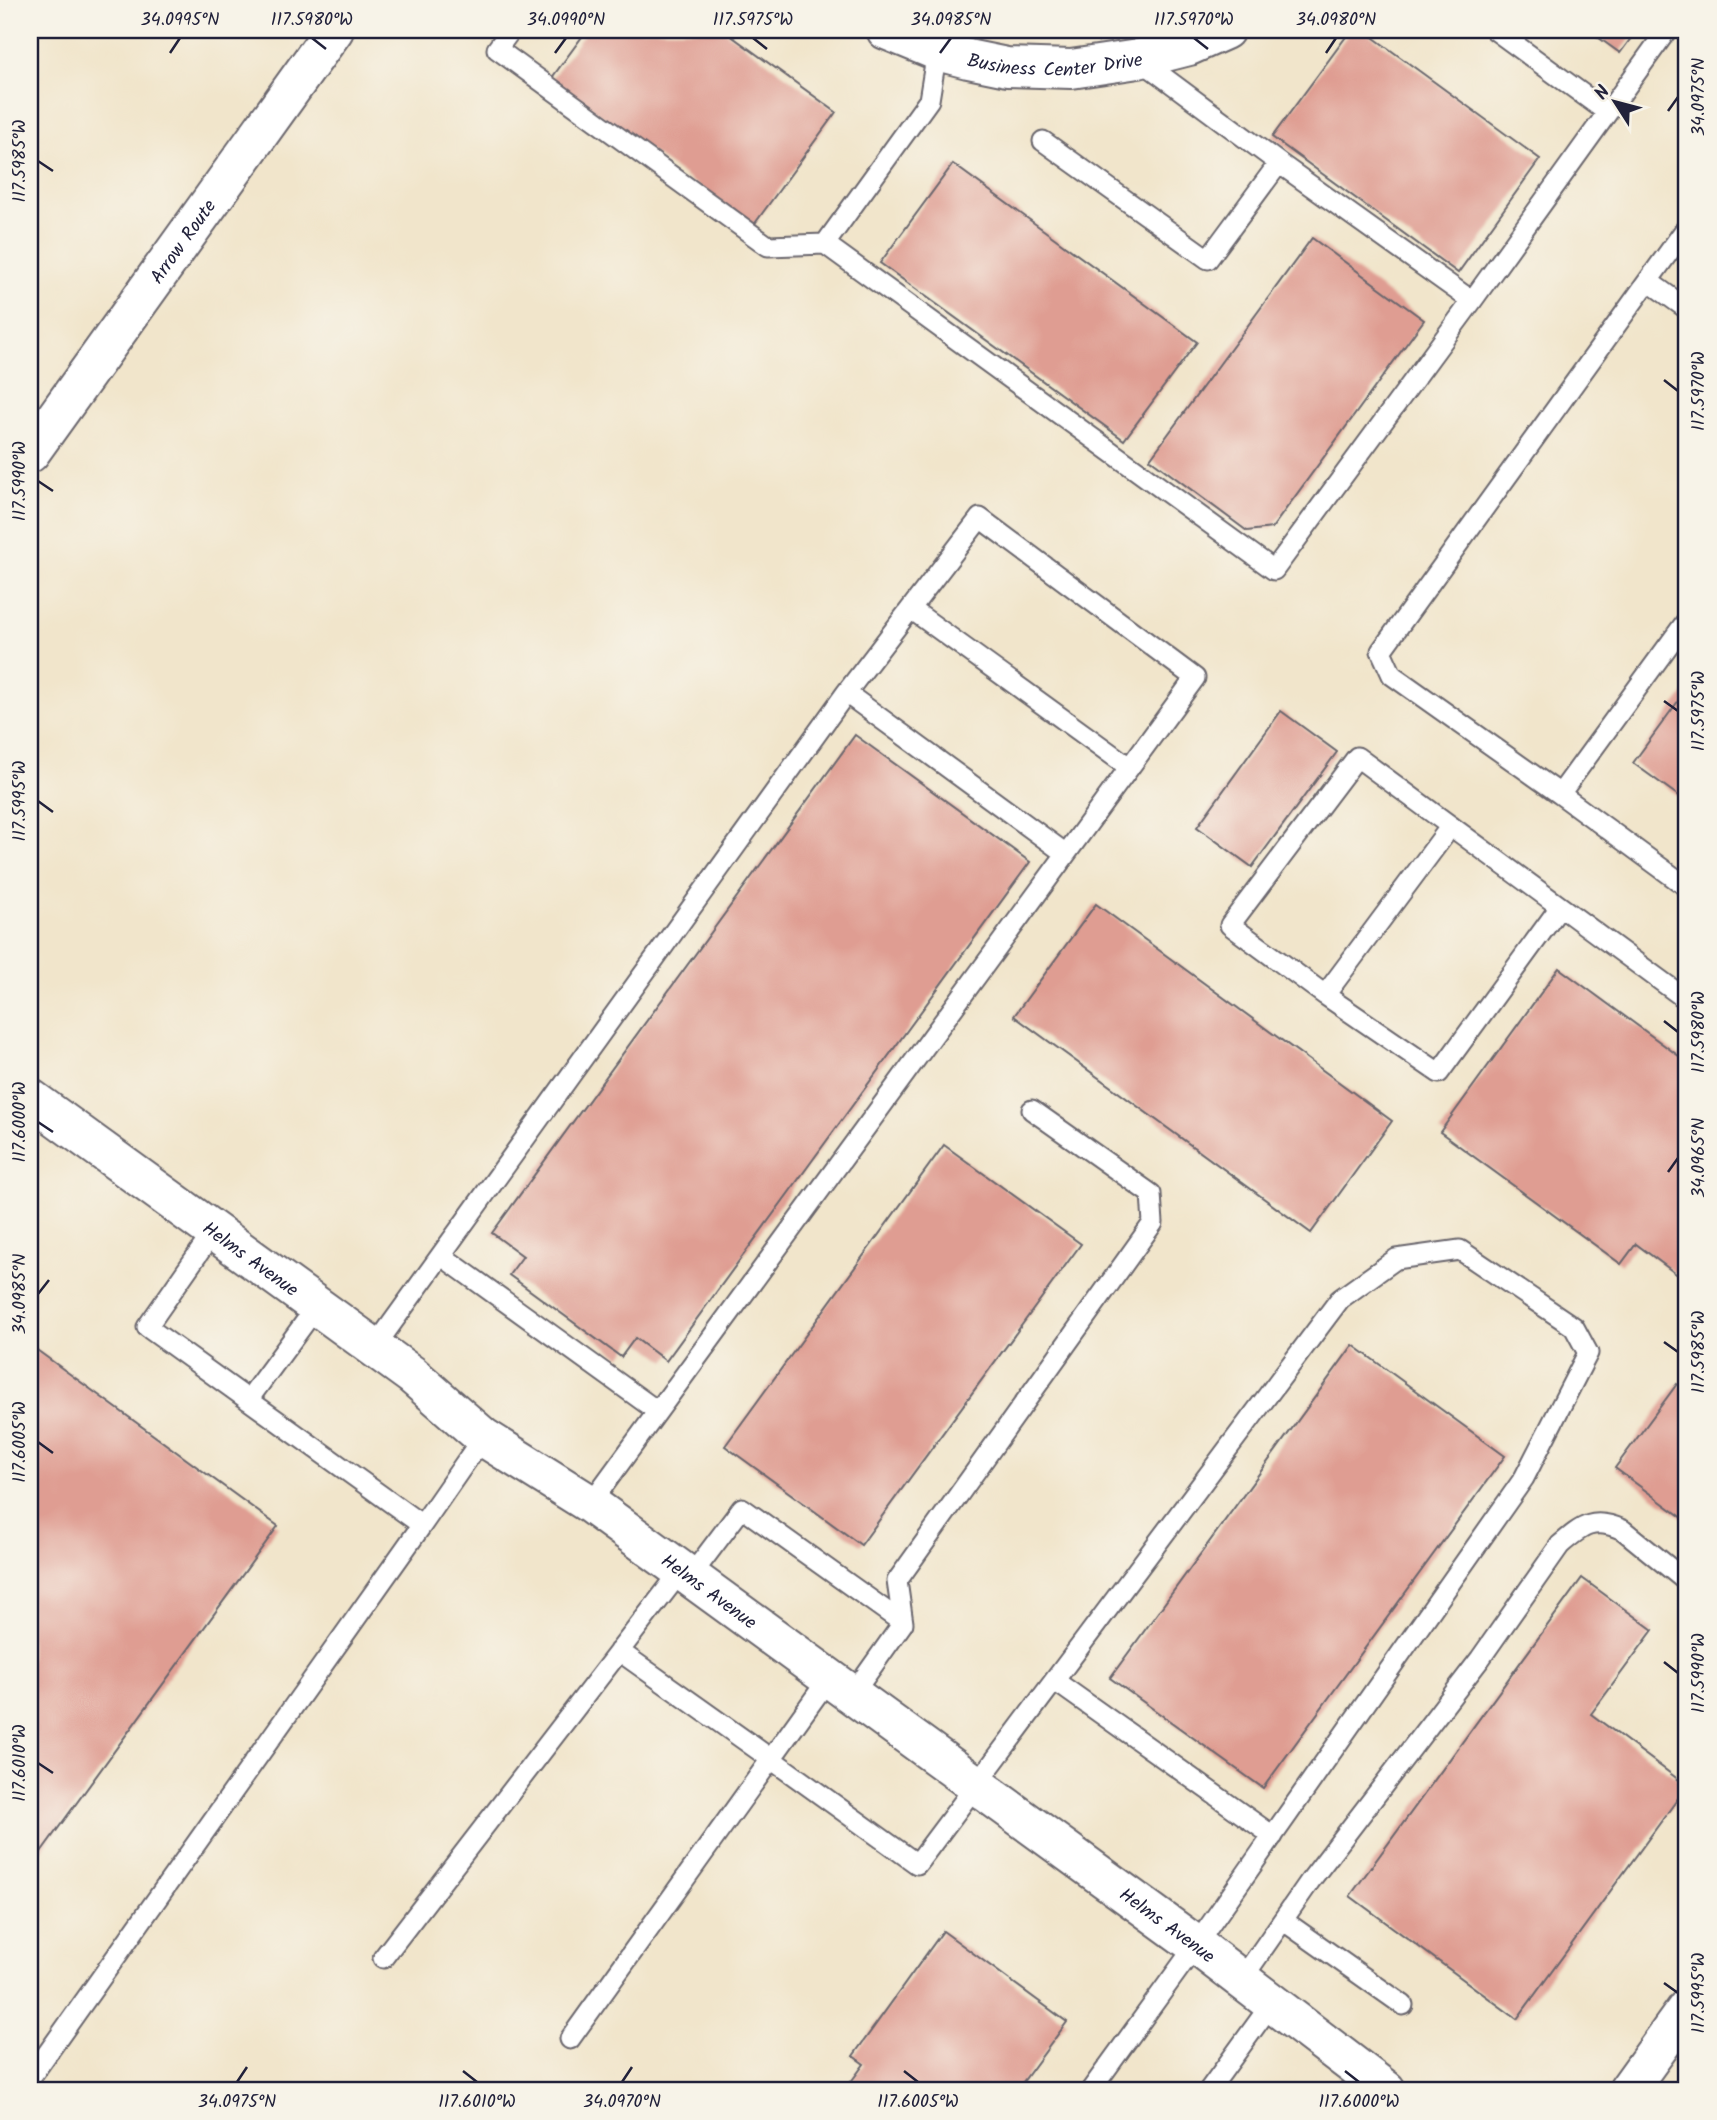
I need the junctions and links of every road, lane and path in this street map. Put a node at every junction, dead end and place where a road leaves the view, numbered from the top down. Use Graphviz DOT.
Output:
graph roads {
  1 [pos="334,30"];
  2 [pos="512,30"];
  3 [pos="886,30"];
  4 [pos="1225,30"];
  5 [pos="1495,30"];
  6 [pos="1667,30"];
  7 [pos="937,51"];
  8 [pos="1138,59"];
  9 [pos="1607,112"];
  10 [pos="1043,141"];
  11 [pos="1279,163"];
  12 [pos="1687,227"];
  13 [pos="825,244"];
  14 [pos="1648,281"];
  15 [pos="1472,301"];
  16 [pos="1687,309"];
  17 [pos="30,453"];
  18 [pos="911,609"];
  19 [pos="1687,620"];
  20 [pos="846,693"];
  21 [pos="1129,767"];
  22 [pos="1560,794"];
  23 [pos="1451,826"];
  24 [pos="1066,854"];
  25 [pos="1687,887"];
  26 [pos="1560,907"];
  27 [pos="1325,995"];
  28 [pos="1687,1000"];
  29 [pos="30,1098"];
  30 [pos="1032,1110"];
  31 [pos="214,1231"];
  32 [pos="442,1256"];
  33 [pos="317,1306"];
  34 [pos="374,1348"];
  35 [pos="248,1399"];
  36 [pos="657,1411"];
  37 [pos="483,1437"];
  38 [pos="590,1504"];
  39 [pos="422,1525"];
  40 [pos="685,1574"];
  41 [pos="1687,1582"];
  42 [pos="903,1623"];
  43 [pos="619,1651"];
  44 [pos="1055,1681"];
  45 [pos="841,1687"];
  46 [pos="771,1759"];
  47 [pos="977,1786"];
  48 [pos="1273,1836"];
  49 [pos="1283,1921"];
  50 [pos="1196,1945"];
  51 [pos="383,1958"];
  52 [pos="1242,1979"];
  53 [pos="1272,2003"];
  54 [pos="1403,2005"];
  55 [pos="1687,2008"];
  56 [pos="570,2039"];
  57 [pos="30,2078"];
  58 [pos="1091,2090"];
  59 [pos="1209,2090"];
  60 [pos="1386,2090"];
  61 [pos="1628,2090"];
  1 -- 17 [label="street, Arrow Route"];
  2 -- 13 [label="lane"];
  3 -- 7 [label="street, Business Center Drive"];
  4 -- 8 [label="street, Business Center Drive"];
  5 -- 9 [label="lane"];
  6 -- 9 [label="lane"];
  7 -- 8 [label="street, Business Center Drive"];
  7 -- 13 [label="lane"];
  8 -- 11 [label="lane"];
  9 -- 15 [label="lane"];
  10 -- 11 [label="lane"];
  11 -- 15 [label="lane"];
  12 -- 14 [label="lane"];
  13 -- 15 [label="lane"];
  14 -- 16 [label="lane"];
  14 -- 22 [label="lane"];
  18 -- 20 [label="lane"];
  18 -- 21 [label="lane"];
  18 -- 21 [label="lane"];
  19 -- 22 [label="lane"];
  20 -- 24 [label="lane"];
  20 -- 32 [label="lane"];
  21 -- 24 [label="lane"];
  22 -- 25 [label="lane"];
  23 -- 26 [label="lane"];
  23 -- 27 [label="lane"];
  23 -- 27 [label="lane"];
  24 -- 36 [label="lane"];
  26 -- 27 [label="lane"];
  26 -- 28 [label="lane"];
  29 -- 31 [label="street, Helms Avenue"];
  30 -- 42 [label="lane"];
  31 -- 33 [label="street, Helms Avenue"];
  31 -- 35 [label="lane"];
  32 -- 34 [label="lane"];
  32 -- 36 [label="lane"];
  33 -- 34 [label="street, Helms Avenue"];
  33 -- 35 [label="lane"];
  34 -- 37 [label="street, Helms Avenue"];
  35 -- 39 [label="lane"];
  36 -- 38 [label="lane"];
  37 -- 38 [label="street, Helms Avenue"];
  37 -- 39 [label="lane"];
  38 -- 40 [label="street, Helms Avenue"];
  39 -- 57 [label="lane"];
  40 -- 42 [label="lane"];
  40 -- 43 [label="lane"];
  40 -- 45 [label="street, Helms Avenue"];
  41 -- 49 [label="lane"];
  42 -- 45 [label="lane"];
  43 -- 46 [label="lane"];
  43 -- 51 [label="lane"];
  44 -- 47 [label="lane"];
  44 -- 48 [label="lane"];
  44 -- 48 [label="lane"];
  45 -- 46 [label="lane"];
  45 -- 47 [label="street, Helms Avenue"];
  46 -- 47 [label="lane"];
  46 -- 56 [label="lane"];
  47 -- 50 [label="street, Helms Avenue"];
  48 -- 50 [label="lane"];
  49 -- 52 [label="lane"];
  49 -- 54 [label="lane"];
  50 -- 52 [label="street, Helms Avenue"];
  50 -- 58 [label="lane"];
  52 -- 53 [label="street, Helms Avenue"];
  53 -- 59 [label="lane"];
  53 -- 60 [label="street, Helms Avenue"];
  55 -- 61 [label="street"];
}
